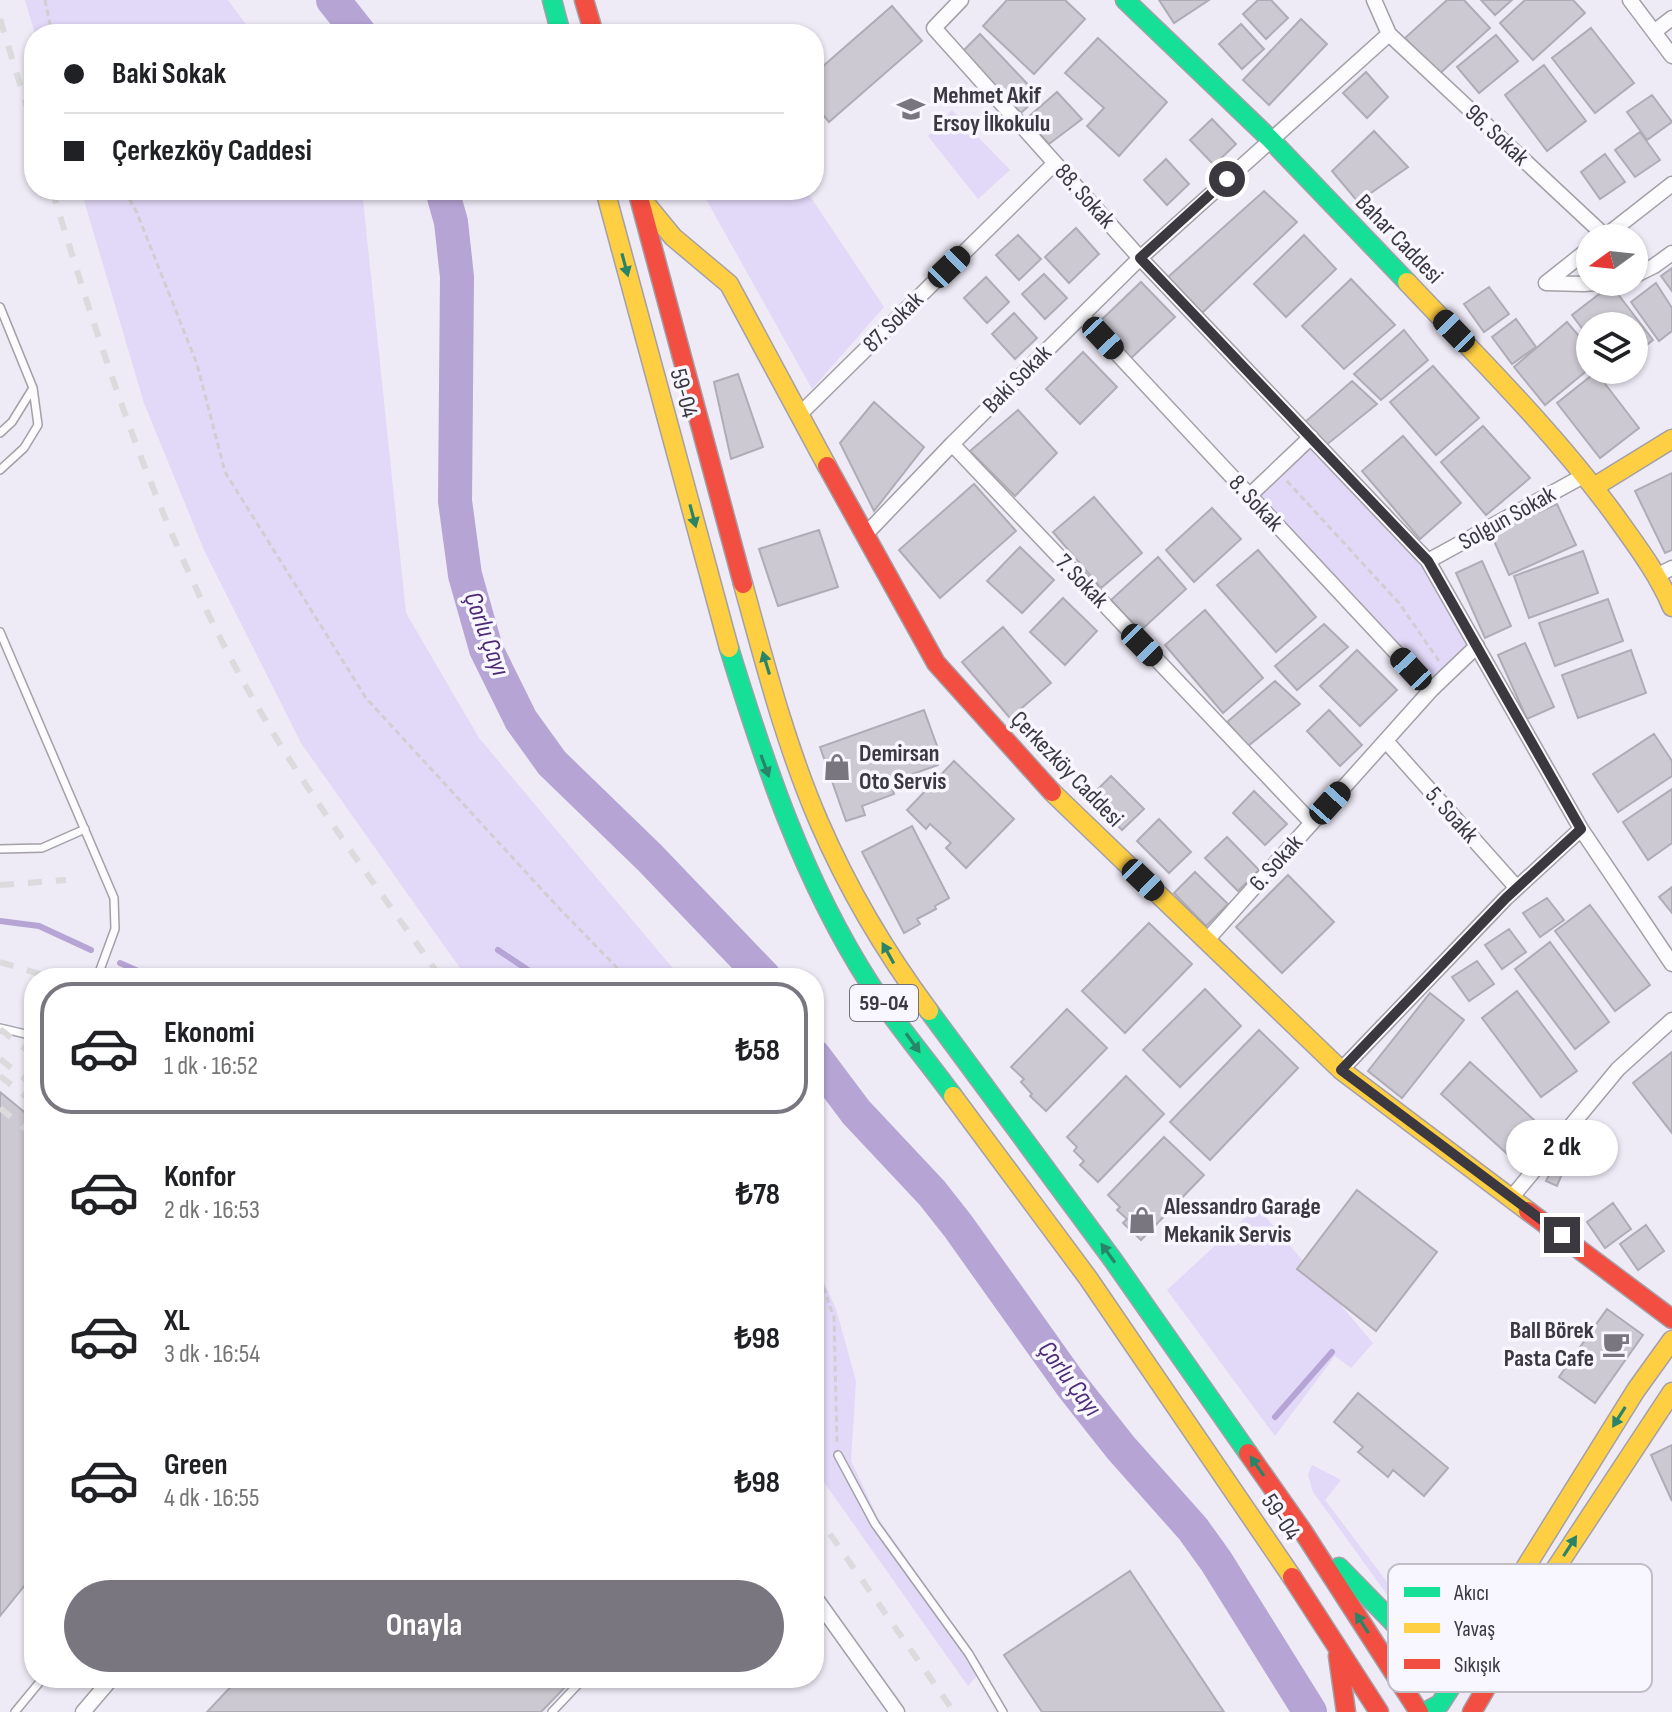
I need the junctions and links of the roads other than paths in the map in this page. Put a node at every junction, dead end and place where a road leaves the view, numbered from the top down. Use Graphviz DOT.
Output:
graph roads {
  1 [pos="552,0"];
  2 [pos="584,0"];
  3 [pos="961,0"];
  4 [pos="1125,0"];
  5 [pos="1374,0"];
  6 [pos="1630,0"];
  7 [pos="1672,18"];
  8 [pos="558,24"];
  9 [pos="591,24"];
  10 [pos="1654,32"];
  11 [pos="1389,34"];
  12 [pos="1672,56"];
  13 [pos="1270,139"];
  14 [pos="1055,163"];
  15 [pos="1672,184"];
  16 [pos="608,200"];
  17 [pos="640,200"];
  18 [pos="644,200"];
  19 [pos="1590,224"];
  20 [pos="1621,224"];
  21 [pos="1672,253"];
  22 [pos="1140,258"];
  23 [pos="1576,259"];
  24 [pos="1648,269"];
  25 [pos="1576,284"];
  26 [pos="0,307"];
  27 [pos="1082,316"];
  28 [pos="33,388"];
  29 [pos="800,414"];
  30 [pos="0,433"];
  31 [pos="1311,437"];
  32 [pos="1672,439"];
  33 [pos="952,444"];
  34 [pos="0,470"];
  35 [pos="1590,481"];
  36 [pos="1249,496"];
  37 [pos="864,536"];
  38 [pos="1428,561"];
  39 [pos="1665,571"];
  40 [pos="1672,607"];
  41 [pos="0,632"];
  42 [pos="1477,646"];
  43 [pos="1431,690"];
  44 [pos="1386,741"];
  45 [pos="1312,823"];
  46 [pos="85,829"];
  47 [pos="1581,829"];
  48 [pos="0,849"];
  49 [pos="1517,888"];
  50 [pos="1206,941"];
  51 [pos="1672,964"];
  52 [pos="101,968"];
  53 [pos="1672,1020"];
  54 [pos="0,1028"];
  55 [pos="24,1034"];
  56 [pos="1341,1070"];
  57 [pos="1512,1197"];
  58 [pos="1670,1316"];
  59 [pos="1672,1340"];
  60 [pos="1672,1392"];
  61 [pos="838,1455"];
  62 [pos="1302,1530"];
  63 [pos="1528,1564"];
  64 [pos="1559,1564"];
  65 [pos="824,1610"];
  66 [pos="1388,1617"];
  67 [pos="1336,1646"];
  68 [pos="1388,1664"];
  69 [pos="35,1688"];
  70 [pos="103,1688"];
  71 [pos="575,1688"];
  72 [pos="1406,1692"];
  73 [pos="1448,1692"];
  74 [pos="1484,1692"];
  75 [pos="1494,1692"];
  76 [pos="15,1712"];
  77 [pos="83,1712"];
  78 [pos="552,1712"];
  79 [pos="897,1712"];
  80 [pos="1003,1712"];
  81 [pos="1346,1712"];
  82 [pos="1379,1712"];
  83 [pos="1419,1712"];
  84 [pos="1425,1712"];
  85 [pos="1472,1712"];
  86 [pos="1490,1712"];
  1 -- 8 [label="main road"];
  2 -- 9 [label="main road"];
  3 -- 14 [label="street, 88. Sokak"];
  4 -- 13 [label="main road, Bahar Caddesi"];
  5 -- 11 [label="street"];
  6 -- 10 [label="street"];
  7 -- 10 [label="street"];
  10 -- 12 [label="street"];
  11 -- 13 [label="street, Baki Sokak"];
  11 -- 19 [label="street, 96. Sokak"];
  13 -- 22 [label="street, Baki Sokak"];
  13 -- 35 [label="main road, Bahar Caddesi"];
  14 -- 22 [label="street, 88. Sokak"];
  14 -- 29 [label="street, 87. Sokak"];
  15 -- 20 [label="street"];
  16 -- 67 [label="main road, 59-04 / 59-04, one-way"];
  62 -- 17 [label="main road, 59-04, one-way"];
  18 -- 29 [label="main road, Çerkezköy Caddesi"];
  21 -- 24 [label="street"];
  22 -- 27 [label="street, Baki Sokak"];
  22 -- 31 [label="street, 88. Sokak"];
  23 -- 25 [label="street"];
  26 -- 28 [label="lane"];
  27 -- 33 [label="street, Baki Sokak"];
  27 -- 36 [label="street, 8. Sokak"];
  28 -- 30 [label="lane"];
  28 -- 34 [label="lane"];
  29 -- 37 [label="main road, Çerkezköy Caddesi"];
  31 -- 36 [label="street"];
  31 -- 38 [label="street, 88. Sokak"];
  32 -- 35 [label="main road"];
  33 -- 37 [label="street, Baki Sokak"];
  33 -- 45 [label="street, 7. Sokak"];
  35 -- 38 [label="street, Solgun Sokak"];
  35 -- 39 [label="main road, Bahar Caddesi"];
  36 -- 43 [label="street, 8. Sokak"];
  37 -- 50 [label="main road, Çerkezköy Caddesi"];
  38 -- 42 [label="street, 88. Sokak"];
  39 -- 40 [label="main road, Bahar Caddesi"];
  41 -- 46 [label="lane"];
  42 -- 43 [label="street, 6. Sokak"];
  42 -- 47 [label="street, 88. Sokak"];
  43 -- 44 [label="street, 6. Sokak"];
  44 -- 45 [label="street, 6. Sokak"];
  44 -- 49 [label="street, 5. Soakk"];
  45 -- 50 [label="street, 6. Sokak"];
  46 -- 48 [label="lane"];
  46 -- 52 [label="lane"];
  47 -- 49 [label="street"];
  47 -- 51 [label="street, 88. Sokak"];
  49 -- 56 [label="street"];
  50 -- 56 [label="main road, Çerkezköy Caddesi"];
  53 -- 57 [label="street"];
  54 -- 55 [label="lane"];
  56 -- 57 [label="main road, Çerkezköy Caddesi"];
  57 -- 58 [label="main road, Çerkezköy Caddesi"];
  59 -- 63 [label="main road, one-way"];
  64 -- 60 [label="main road, one-way"];
  61 -- 80 [label="lane"];
  62 -- 66 [label="main road"];
  68 -- 62 [label="main road, 59-04, one-way"];
  65 -- 79 [label="street"];
  67 -- 81 [label="main road"];
  67 -- 82 [label="main road, 59-04 / 59-04"];
  69 -- 76 [label="lane"];
  70 -- 77 [label="street"];
  71 -- 78 [label="lane"];
  83 -- 72 [label="main road, 59-04, one-way"];
  73 -- 84 [label="main road"];
  74 -- 85 [label="main road"];
  75 -- 86 [label="main road"];
}
